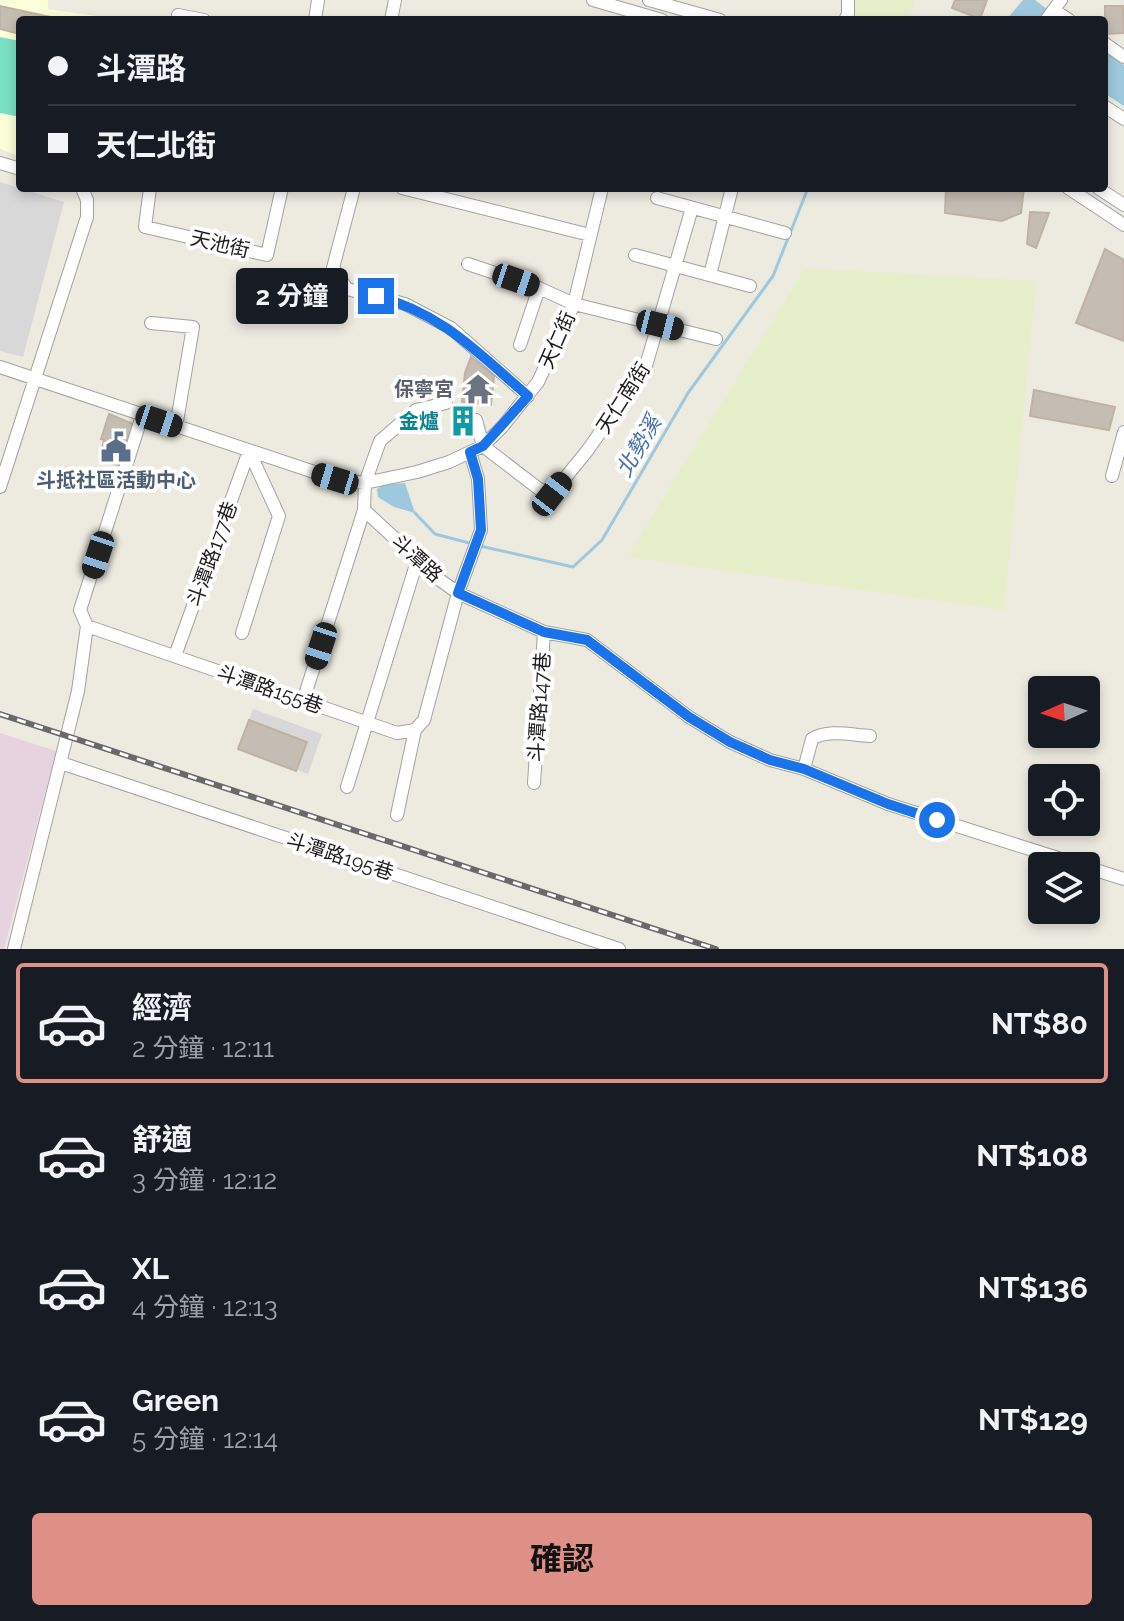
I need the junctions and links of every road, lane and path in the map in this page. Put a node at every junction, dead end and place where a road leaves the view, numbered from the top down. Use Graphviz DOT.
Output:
graph roads {
  1 [pos="593,0"];
  2 [pos="651,1"];
  3 [pos="644,16"];
  4 [pos="705,16"];
  5 [pos="84,192"];
  6 [pos="149,192"];
  7 [pos="281,192"];
  8 [pos="353,192"];
  9 [pos="418,192"];
  10 [pos="601,192"];
  11 [pos="731,192"];
  12 [pos="1074,192"];
  13 [pos="1104,192"];
  14 [pos="657,198"];
  15 [pos="1124,205"];
  16 [pos="692,208"];
  17 [pos="726,218"];
  18 [pos="1124,225"];
  19 [pos="785,233"];
  20 [pos="590,235"];
  21 [pos="635,255"];
  22 [pos="468,264"];
  23 [pos="675,266"];
  24 [pos="710,275"];
  25 [pos="750,286"];
  26 [pos="539,288"];
  27 [pos="574,304"];
  28 [pos="151,323"];
  29 [pos="660,325"];
  30 [pos="716,339"];
  31 [pos="520,345"];
  32 [pos="0,367"];
  33 [pos="36,378"];
  34 [pos="528,396"];
  35 [pos="446,403"];
  36 [pos="142,416"];
  37 [pos="476,420"];
  38 [pos="176,427"];
  39 [pos="1124,432"];
  40 [pos="483,446"];
  41 [pos="249,451"];
  42 [pos="470,452"];
  43 [pos="1112,476"];
  44 [pos="365,483"];
  45 [pos="0,487"];
  46 [pos="364,510"];
  47 [pos="418,558"];
  48 [pos="458,593"];
  49 [pos="87,626"];
  50 [pos="544,632"];
  51 [pos="242,633"];
  52 [pos="175,656"];
  53 [pos="303,701"];
  54 [pos="366,722"];
  55 [pos="415,730"];
  56 [pos="870,736"];
  57 [pos="61,763"];
  58 [pos="804,769"];
  59 [pos="534,783"];
  60 [pos="347,787"];
  61 [pos="397,815"];
  62 [pos="1041,852"];
  63 [pos="1100,871"];
  64 [pos="1124,879"];
  65 [pos="14,949"];
  66 [pos="619,949"];
  1 -- 3 [label="street"];
  2 -- 4 [label="street"];
  5 -- 33 [label="street"];
  6 -- 7 [label="street, 天池街"];
  8 -- 34 [label="street"];
  9 -- 20 [label="street"];
  10 -- 20 [label="street, 天仁街"];
  11 -- 17 [label="street"];
  12 -- 18 [label="street"];
  13 -- 15 [label="street"];
  14 -- 16 [label="street"];
  16 -- 17 [label="street"];
  16 -- 23 [label="street, 天仁南街"];
  17 -- 19 [label="street"];
  17 -- 24 [label="street"];
  20 -- 27 [label="street, 天仁街"];
  21 -- 23 [label="street"];
  22 -- 26 [label="street"];
  23 -- 24 [label="street"];
  23 -- 29 [label="street, 天仁南街"];
  24 -- 25 [label="street"];
  26 -- 27 [label="street"];
  26 -- 31 [label="street"];
  27 -- 29 [label="street"];
  27 -- 34 [label="street, 天仁街"];
  28 -- 38 [label="street"];
  29 -- 30 [label="street"];
  29 -- 40 [label="street, 天仁南街"];
  32 -- 33 [label="street"];
  33 -- 36 [label="street"];
  33 -- 45 [label="street"];
  34 -- 40 [label="street, 天仁街"];
  35 -- 44 [label="street"];
  36 -- 38 [label="street"];
  36 -- 49 [label="street"];
  37 -- 40 [label="street"];
  38 -- 41 [label="street"];
  39 -- 43 [label="street"];
  40 -- 42 [label="street, 天仁街"];
  41 -- 44 [label="street"];
  41 -- 51 [label="street"];
  41 -- 52 [label="street, 斗潭路177巷"];
  42 -- 44 [label="street, 天仁街"];
  42 -- 48 [label="street"];
  44 -- 46 [label="street"];
  46 -- 47 [label="street, 斗潭路"];
  46 -- 53 [label="street"];
  47 -- 48 [label="street, 斗潭路"];
  47 -- 54 [label="street"];
  48 -- 50 [label="street, 斗潭路"];
  48 -- 55 [label="street"];
  49 -- 52 [label="street, 斗潭路155巷"];
  49 -- 57 [label="street"];
  50 -- 58 [label="street, 斗潭路"];
  50 -- 59 [label="street, 斗潭路147巷"];
  52 -- 53 [label="street, 斗潭路155巷"];
  53 -- 54 [label="street, 斗潭路155巷"];
  54 -- 55 [label="street, 斗潭路155巷"];
  54 -- 60 [label="street"];
  55 -- 61 [label="street"];
  56 -- 58 [label="street"];
  57 -- 65 [label="street"];
  57 -- 66 [label="street, 斗潭路195巷"];
  58 -- 62 [label="street, 斗潭路"];
  63 -- 64 [label="street, 斗潭路"];
}
